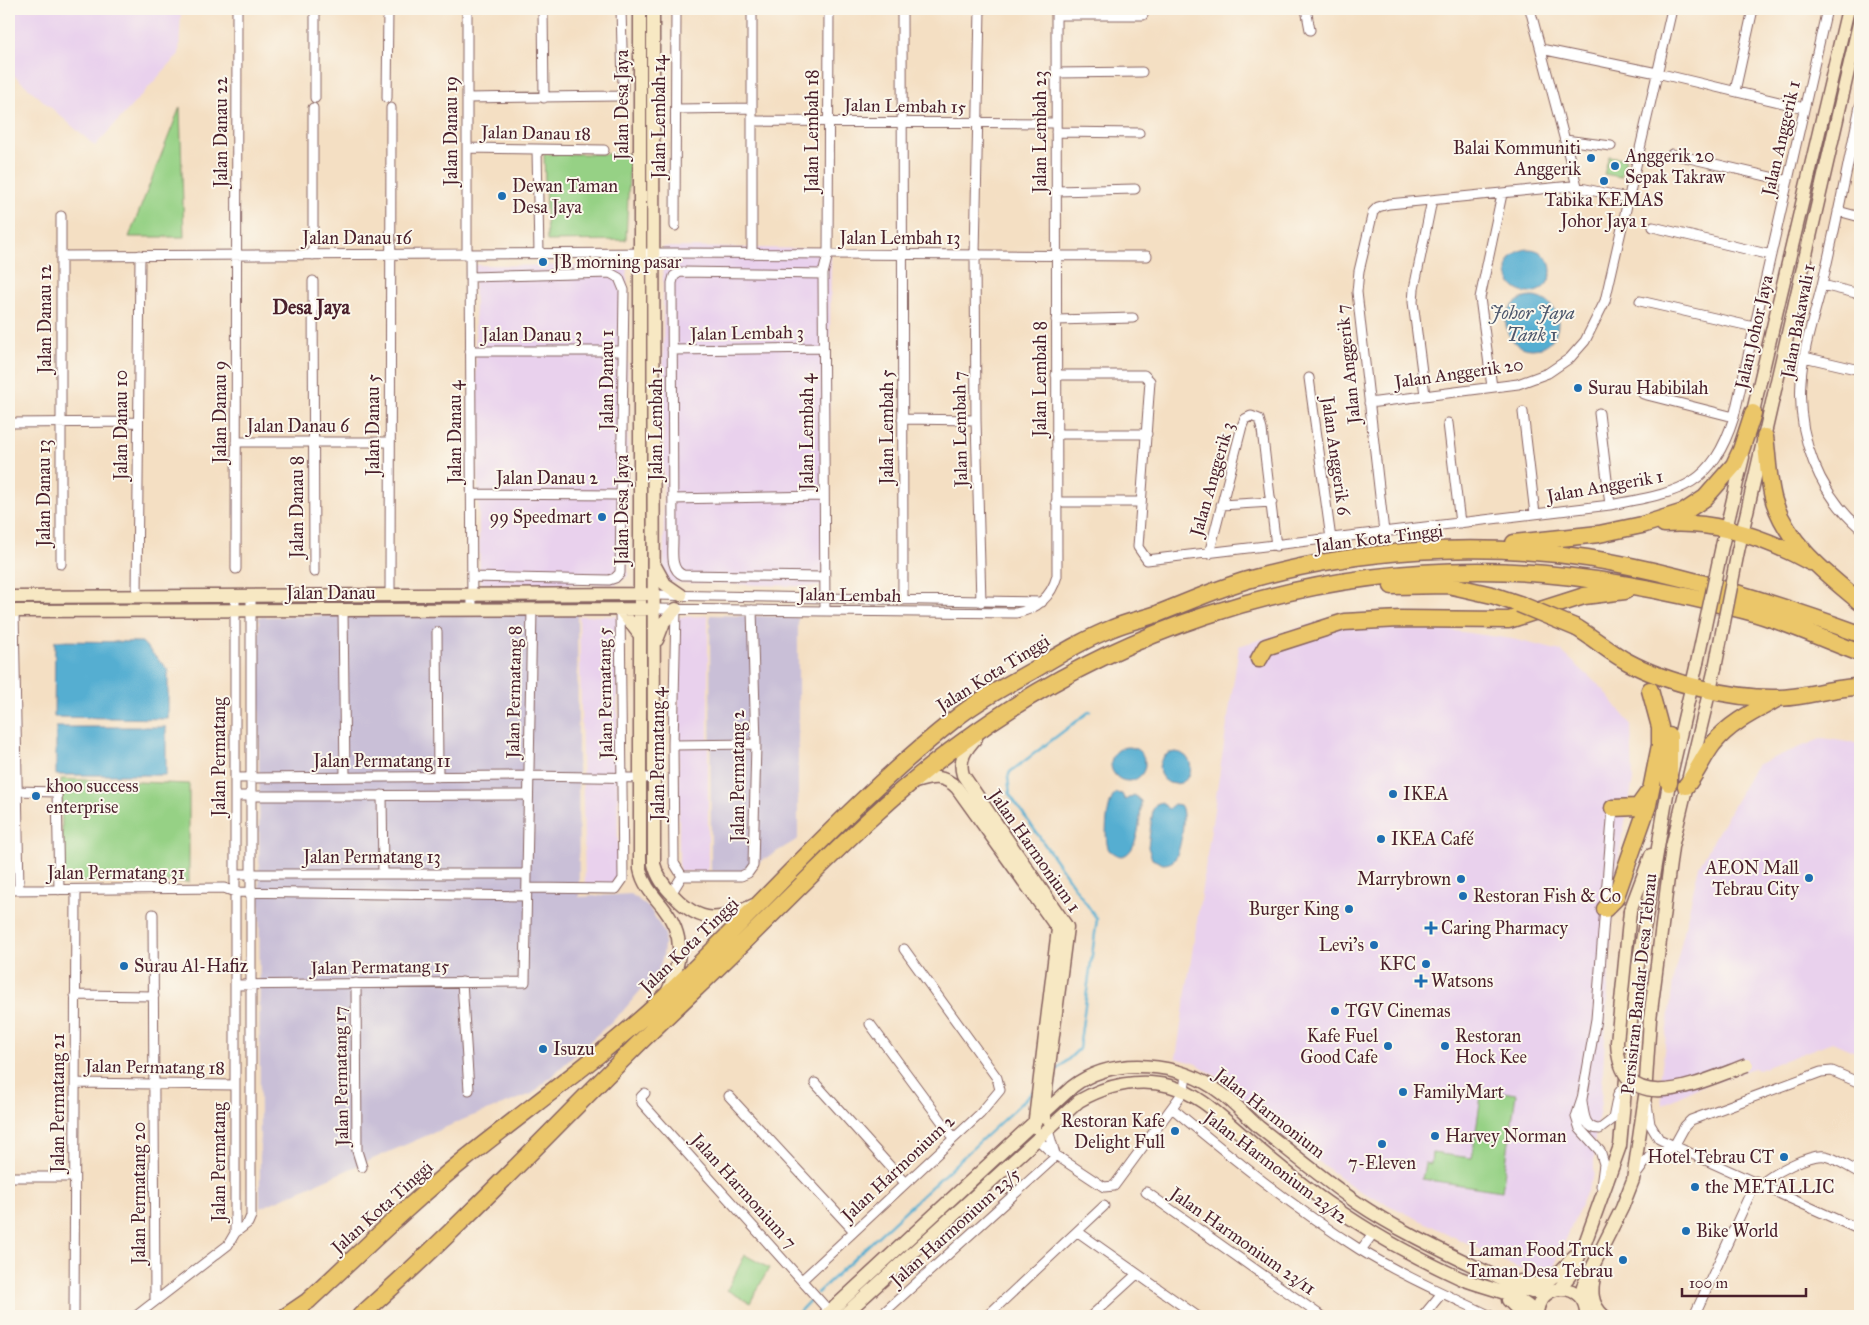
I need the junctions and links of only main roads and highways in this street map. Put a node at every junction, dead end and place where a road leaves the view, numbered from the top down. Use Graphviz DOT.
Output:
graph roads {
  1 [pos="640,9"];
  2 [pos="653,9"];
  3 [pos="1848,9"];
  4 [pos="1844,26"];
  5 [pos="1859,33"];
  6 [pos="1841,39"];
  7 [pos="1860,63"];
  8 [pos="1847,77"];
  9 [pos="1753,413"];
  10 [pos="1764,436"];
  11 [pos="1642,525"];
  12 [pos="1726,529"];
  13 [pos="1742,534"];
  14 [pos="1439,549"];
  15 [pos="654,564"];
  16 [pos="1817,565"];
  17 [pos="639,572"];
  18 [pos="1337,582"];
  19 [pos="1642,589"];
  20 [pos="612,594"];
  21 [pos="639,594"];
  22 [pos="654,595"];
  23 [pos="681,595"];
  24 [pos="9,597"];
  25 [pos="1860,602"];
  26 [pos="620,609"];
  27 [pos="639,609"];
  28 [pos="654,609"];
  29 [pos="676,609"];
  30 [pos="12,611"];
  31 [pos="639,634"];
  32 [pos="1860,634"];
  33 [pos="654,647"];
  34 [pos="1860,653"];
  35 [pos="1260,659"];
  36 [pos="1627,662"];
  37 [pos="1697,663"];
  38 [pos="1715,668"];
  39 [pos="1692,685"];
  40 [pos="1860,687"];
  41 [pos="1710,689"];
  42 [pos="1650,690"];
  43 [pos="1779,698"];
  44 [pos="989,723"];
  45 [pos="910,783"];
  46 [pos="1669,784"];
  47 [pos="1686,786"];
  48 [pos="1652,787"];
  49 [pos="1613,808"];
  50 [pos="1657,845"];
  51 [pos="763,901"];
  52 [pos="1605,909"];
  53 [pos="665,997"];
  54 [pos="1747,1065"];
  55 [pos="1043,1083"];
  56 [pos="1044,1114"];
  57 [pos="1033,1124"];
  58 [pos="1048,1130"];
  59 [pos="1037,1139"];
  60 [pos="1585,1243"];
  61 [pos="1600,1251"];
  62 [pos="1473,1265"];
  63 [pos="1553,1291"];
  64 [pos="1580,1297"];
  65 [pos="827,1314"];
  66 [pos="1588,1315"];
  67 [pos="286,1316"];
  68 [pos="360,1316"];
  69 [pos="843,1316"];
  70 [pos="1533,1316"];
  71 [pos="1604,1316"];
  1 -- 17 [label="main road, Jalan Desa Jaya"];
  2 -- 15 [label="main road, Jalan Desa Jaya"];
  3 -- 4 [label="main road, Jalan Johor Jaya"];
  4 -- 5 [label="main road"];
  4 -- 6 [label="main road, Jalan Johor Jaya"];
  5 -- 6 [label="main road"];
  5 -- 8 [label="main road, Jalan Johor Jaya"];
  6 -- 9 [label="main road, Jalan Johor Jaya"];
  7 -- 8 [label="main road"];
  8 -- 10 [label="main road, Jalan Johor Jaya"];
  9 -- 11 [label="highway"];
  9 -- 12 [label="main road, Jalan Johor Jaya"];
  10 -- 13 [label="main road, Jalan Johor Jaya"];
  10 -- 16 [label="highway"];
  11 -- 12 [label="highway"];
  11 -- 14 [label="highway"];
  12 -- 13 [label="highway"];
  12 -- 37 [label="main road, Jalan Johor Jaya, bridge"];
  13 -- 16 [label="highway"];
  13 -- 38 [label="main road, Jalan Johor Jaya, bridge"];
  14 -- 32 [label="highway, Jalan Kota Tinggi"];
  14 -- 51 [label="highway, Jalan Kota Tinggi"];
  15 -- 22 [label="main road, Jalan Desa Jaya"];
  15 -- 23 [label="main road"];
  16 -- 25 [label="highway"];
  17 -- 20 [label="main road"];
  17 -- 21 [label="main road, Jalan Desa Jaya"];
  18 -- 19 [label="highway, Jalan Kota Tinggi"];
  18 -- 36 [label="highway, bridge"];
  18 -- 44 [label="highway, Jalan Kota Tinggi"];
  19 -- 34 [label="highway, Jalan Kota Tinggi"];
  19 -- 35 [label="highway"];
  20 -- 21 [label="main road, Jalan Danau"];
  20 -- 24 [label="main road, Jalan Danau"];
  21 -- 22 [label="main road, Jalan Danau"];
  21 -- 27 [label="main road, Jalan Desa Jaya"];
  22 -- 28 [label="main road, Jalan Desa Jaya"];
  26 -- 27 [label="main road, Jalan Danau"];
  26 -- 30 [label="main road, Jalan Danau"];
  26 -- 31 [label="main road"];
  27 -- 28 [label="main road, Jalan Danau"];
  27 -- 31 [label="main road, Jalan Desa Jaya"];
  28 -- 33 [label="main road, Jalan Desa Jaya"];
  29 -- 33 [label="main road"];
  31 -- 53 [label="main road, Jalan Desa Jaya"];
  33 -- 51 [label="main road, Jalan Desa Jaya"];
  36 -- 39 [label="highway"];
  36 -- 42 [label="highway"];
  37 -- 39 [label="main road, Persisiran Bandar Desa Tebrau"];
  38 -- 41 [label="main road, Persisiran Bandar Desa Tebrau"];
  39 -- 41 [label="highway"];
  39 -- 46 [label="main road, Persisiran Bandar Desa Tebrau"];
  40 -- 43 [label="highway"];
  41 -- 43 [label="highway"];
  41 -- 47 [label="main road, Persisiran Bandar Desa Tebrau"];
  42 -- 46 [label="highway"];
  42 -- 48 [label="highway"];
  43 -- 47 [label="highway"];
  44 -- 45 [label="highway, Jalan Kota Tinggi"];
  44 -- 55 [label="main road, Jalan Harmonium 1"];
  45 -- 55 [label="main road, Jalan Harmonium 1"];
  45 -- 68 [label="highway, Jalan Kota Tinggi"];
  46 -- 50 [label="main road, Persisiran Bandar Desa Tebrau"];
  47 -- 61 [label="main road, Persisiran Bandar Desa Tebrau"];
  48 -- 49 [label="highway"];
  48 -- 52 [label="highway"];
  50 -- 54 [label="main road, bridge"];
  50 -- 60 [label="main road, Persisiran Bandar Desa Tebrau"];
  51 -- 53 [label="highway, Jalan Kota Tinggi"];
  53 -- 67 [label="highway, Jalan Kota Tinggi"];
  55 -- 56 [label="main road, Jalan Harmonium 1"];
  55 -- 57 [label="main road, Jalan Harmonium 1"];
  56 -- 57 [label="main road, Jalan Harmonium"];
  56 -- 58 [label="main road, Jalan Harmonium 1"];
  56 -- 62 [label="main road, Jalan Harmonium"];
  57 -- 59 [label="main road, Jalan Harmonium 1"];
  57 -- 65 [label="main road, Jalan Harmonium"];
  58 -- 59 [label="main road, Jalan Harmonium"];
  58 -- 70 [label="main road, Jalan Harmonium"];
  59 -- 69 [label="main road, Jalan Harmonium"];
  60 -- 62 [label="main road"];
  60 -- 63 [label="main road, Persisiran Bandar Desa Tebrau"];
  61 -- 64 [label="main road, Persisiran Bandar Desa Tebrau"];
  61 -- 71 [label="main road"];
  62 -- 63 [label="main road, Jalan Harmonium"];
  63 -- 64 [label="main road, Jalan Harmonium"];
  63 -- 70 [label="main road, Persisiran Bandar Desa Tebrau"];
  64 -- 66 [label="main road"];
}
